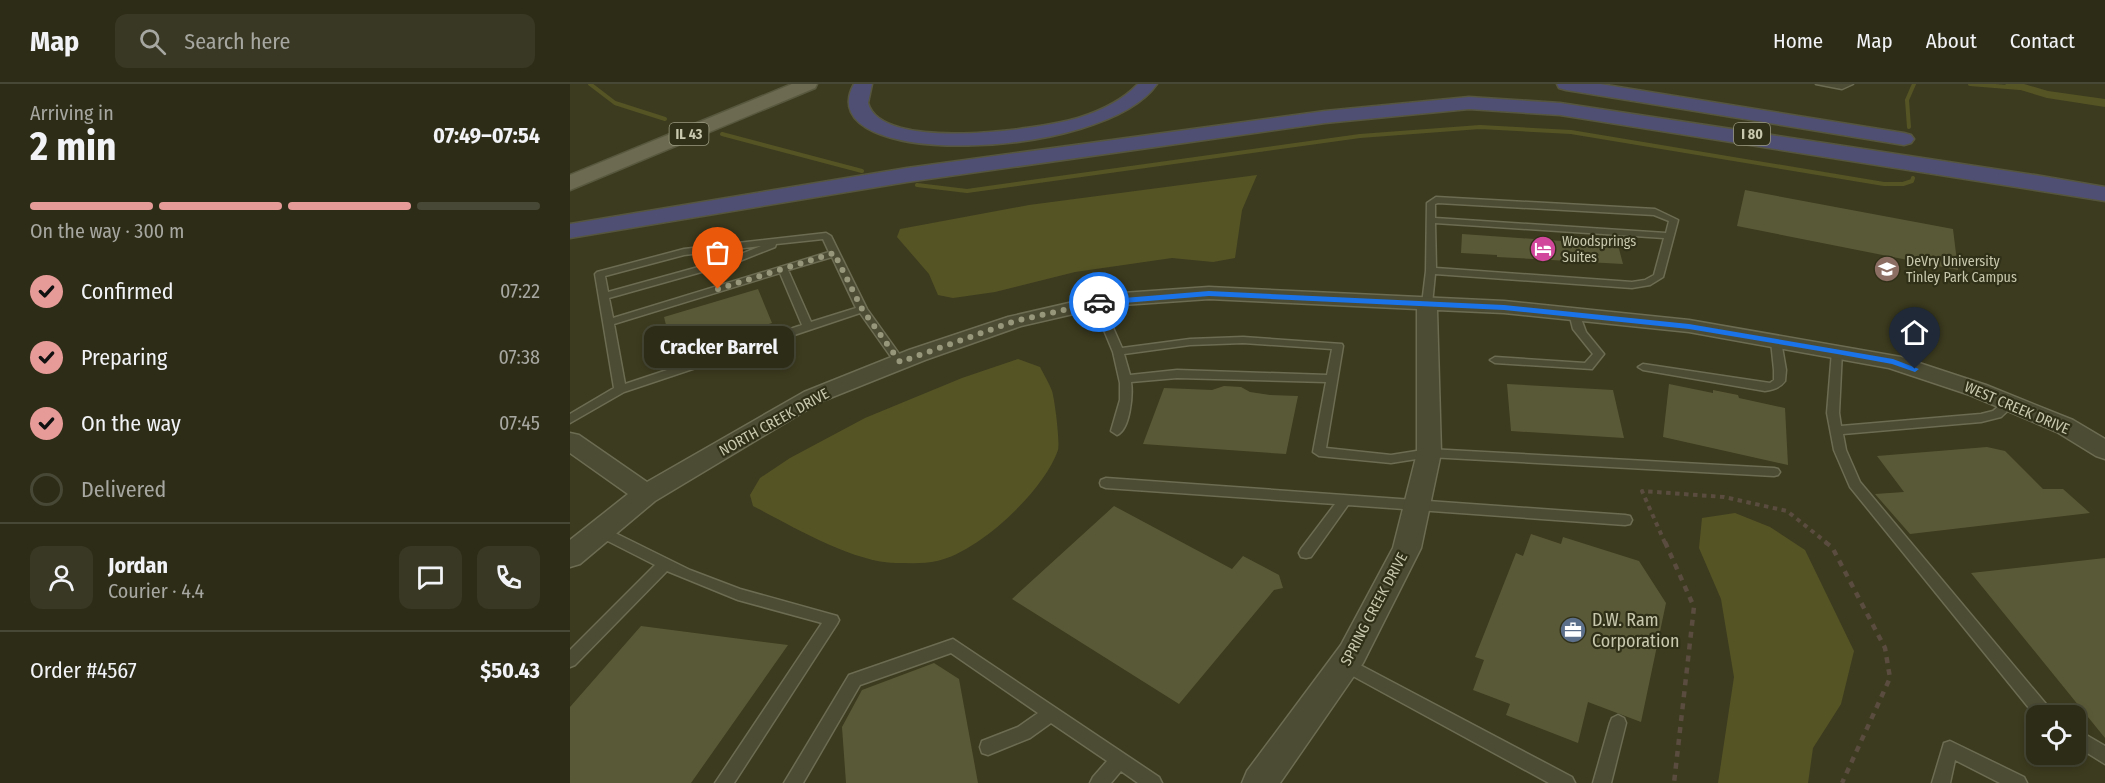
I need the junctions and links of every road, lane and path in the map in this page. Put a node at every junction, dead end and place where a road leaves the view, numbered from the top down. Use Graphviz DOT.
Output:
graph roads {
  1 [pos="783,84"];
  2 [pos="808,84"];
  3 [pos="863,84"];
  4 [pos="1148,84"];
  5 [pos="1462,84"];
  6 [pos="1566,84"];
  7 [pos="1621,84"];
  8 [pos="1819,84"];
  9 [pos="1851,84"];
  10 [pos="1777,118"];
  11 [pos="1922,142"];
  12 [pos="570,170"];
  13 [pos="570,183"];
  14 [pos="2041,183"];
  15 [pos="2105,194"];
  16 [pos="1431,220"];
  17 [pos="570,231"];
  18 [pos="1669,236"];
  19 [pos="779,241"];
  20 [pos="834,253"];
  21 [pos="783,269"];
  22 [pos="1431,272"];
  23 [pos="604,296"];
  24 [pos="1108,300"];
  25 [pos="1427,304"];
  26 [pos="862,309"];
  27 [pos="1574,313"];
  28 [pos="609,322"];
  29 [pos="808,328"];
  30 [pos="1776,341"];
  31 [pos="1837,351"];
  32 [pos="1118,352"];
  33 [pos="1496,360"];
  34 [pos="900,362"];
  35 [pos="1643,367"];
  36 [pos="1126,379"];
  37 [pos="1332,379"];
  38 [pos="620,389"];
  39 [pos="2010,403"];
  40 [pos="570,419"];
  41 [pos="1836,431"];
  42 [pos="1118,432"];
  43 [pos="570,441"];
  44 [pos="2105,450"];
  45 [pos="1429,453"];
  46 [pos="1774,472"];
  47 [pos="1106,483"];
  48 [pos="646,494"];
  49 [pos="1345,500"];
  50 [pos="1417,505"];
  51 [pos="1625,520"];
  52 [pos="601,531"];
  53 [pos="1306,553"];
  54 [pos="570,556"];
  55 [pos="665,564"];
  56 [pos="570,660"];
  57 [pos="1345,664"];
  58 [pos="2037,705"];
  59 [pos="1051,713"];
  60 [pos="1618,723"];
  61 [pos="2086,744"];
  62 [pos="988,747"];
  63 [pos="2105,756"];
  64 [pos="1120,760"];
  65 [pos="724,783"];
  66 [pos="793,783"];
  67 [pos="1099,783"];
  68 [pos="1153,783"];
  69 [pos="1259,783"];
  70 [pos="1566,783"];
  71 [pos="1602,783"];
  72 [pos="1674,783"];
  73 [pos="1842,783"];
  74 [pos="1941,783"];
  75 [pos="2018,783"];
  1 -- 12 [label="main road, IL 43"];
  2 -- 13 [label="main road, IL 43"];
  3 -- 4 [label="highway"];
  5 -- 14 [label="highway, I 80"];
  6 -- 10 [label="highway, I 80"];
  7 -- 10 [label="highway"];
  8 -- 9 [label="lane"];
  10 -- 11 [label="highway, I 80"];
  14 -- 15 [label="highway, I 80"];
  14 -- 17 [label="highway"];
  16 -- 18 [label="lane"];
  16 -- 18 [label="lane"];
  16 -- 22 [label="lane"];
  18 -- 22 [label="lane"];
  19 -- 20 [label="lane"];
  19 -- 23 [label="lane"];
  19 -- 23 [label="lane"];
  20 -- 21 [label="lane"];
  20 -- 26 [label="lane"];
  21 -- 28 [label="lane"];
  21 -- 29 [label="lane"];
  22 -- 25 [label="lane"];
  23 -- 28 [label="lane"];
  24 -- 25 [label="street, NORTH CREEK DRIVE"];
  24 -- 32 [label="lane"];
  24 -- 34 [label="street, NORTH CREEK DRIVE"];
  25 -- 27 [label="street, WEST CREEK DRIVE"];
  25 -- 45 [label="street, SPRING CREEK DRIVE"];
  26 -- 29 [label="lane"];
  26 -- 34 [label="lane"];
  27 -- 30 [label="street, WEST CREEK DRIVE"];
  27 -- 33 [label="lane"];
  28 -- 38 [label="lane"];
  29 -- 38 [label="lane"];
  30 -- 31 [label="street, WEST CREEK DRIVE"];
  30 -- 35 [label="lane"];
  31 -- 39 [label="street, WEST CREEK DRIVE"];
  31 -- 41 [label="lane"];
  32 -- 36 [label="lane"];
  32 -- 37 [label="lane"];
  34 -- 48 [label="street, NORTH CREEK DRIVE"];
  36 -- 37 [label="lane"];
  36 -- 42 [label="lane"];
  37 -- 45 [label="lane"];
  38 -- 40 [label="lane"];
  39 -- 41 [label="lane"];
  39 -- 44 [label="street, WEST CREEK DRIVE"];
  41 -- 58 [label="lane"];
  43 -- 48 [label="street"];
  45 -- 46 [label="lane"];
  45 -- 50 [label="street, SPRING CREEK DRIVE"];
  47 -- 49 [label="lane"];
  48 -- 52 [label="street, NORTH CREEK DRIVE"];
  49 -- 50 [label="lane"];
  49 -- 53 [label="lane"];
  50 -- 51 [label="lane"];
  50 -- 57 [label="street, SPRING CREEK DRIVE"];
  52 -- 54 [label="street, NORTH CREEK DRIVE"];
  52 -- 55 [label="lane"];
  55 -- 56 [label="lane"];
  55 -- 65 [label="lane"];
  57 -- 69 [label="street, SPRING CREEK DRIVE"];
  57 -- 70 [label="lane"];
  59 -- 62 [label="lane"];
  59 -- 64 [label="lane"];
  59 -- 66 [label="lane"];
  60 -- 71 [label="lane"];
  61 -- 63 [label="lane"];
  64 -- 67 [label="lane"];
  64 -- 68 [label="lane"];
  72 -- 73 [label="path"];
  74 -- 75 [label="lane"];
}
